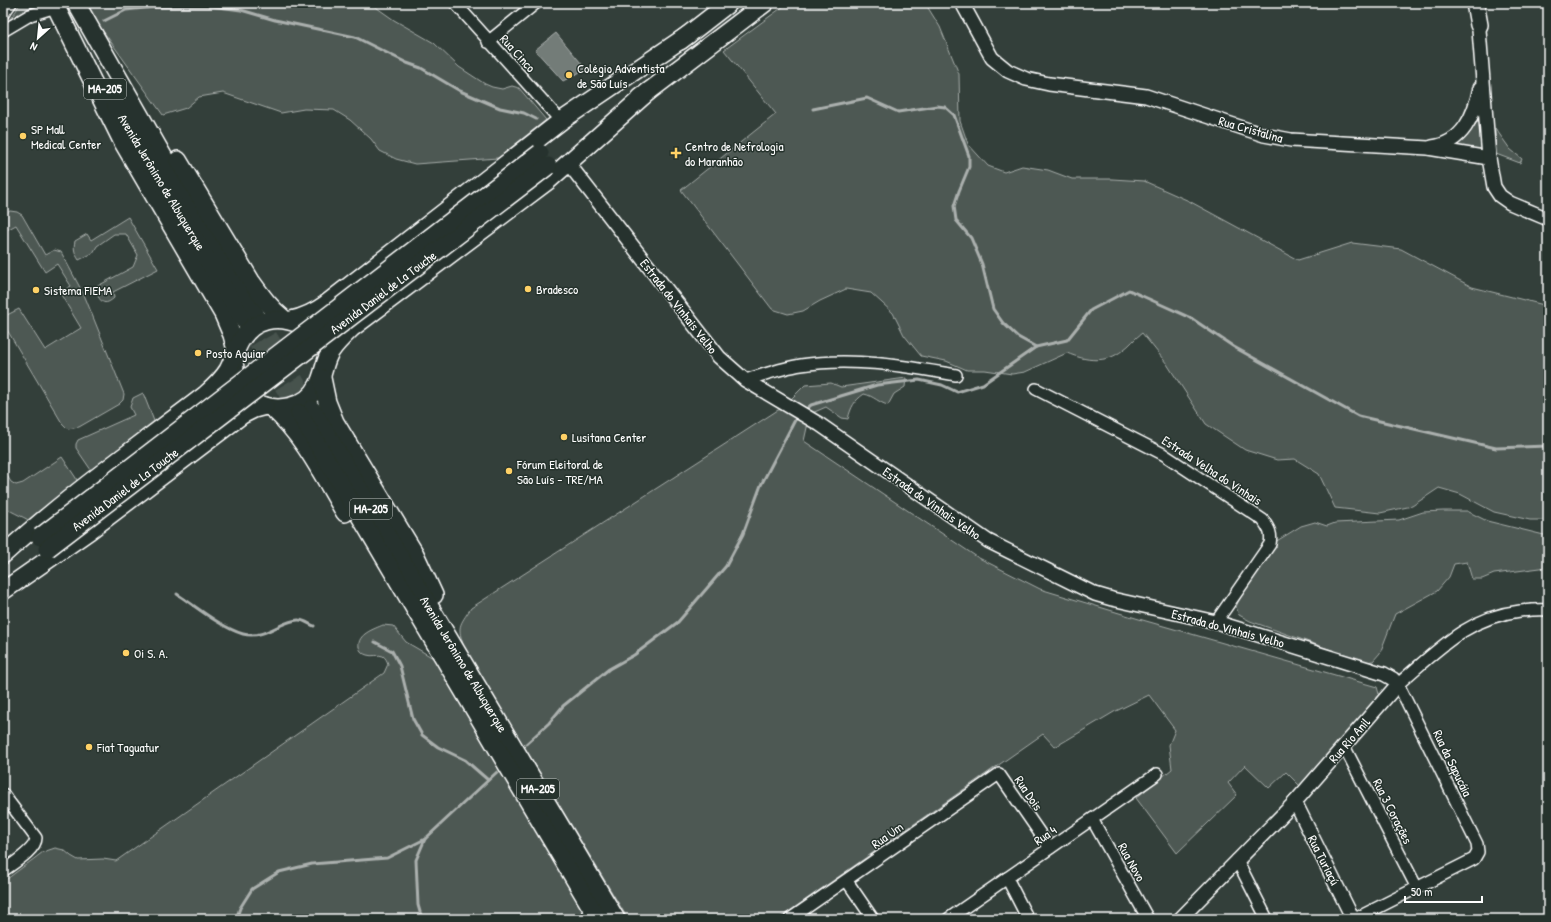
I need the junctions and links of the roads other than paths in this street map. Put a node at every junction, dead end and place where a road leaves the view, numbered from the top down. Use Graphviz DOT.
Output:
graph roads {
  1 [pos="11,3"];
  2 [pos="76,3"];
  3 [pos="536,3"];
  4 [pos="729,3"];
  5 [pos="765,3"];
  6 [pos="962,3"];
  7 [pos="1477,3"];
  8 [pos="457,4"];
  9 [pos="54,5"];
  10 [pos="3,14"];
  11 [pos="1479,25"];
  12 [pos="92,30"];
  13 [pos="3,31"];
  14 [pos="688,35"];
  15 [pos="488,42"];
  16 [pos="1482,68"];
  17 [pos="649,91"];
  18 [pos="560,121"];
  19 [pos="1428,148"];
  20 [pos="1489,158"];
  21 [pos="544,159"];
  22 [pos="568,163"];
  23 [pos="1548,219"];
  24 [pos="287,320"];
  25 [pos="235,353"];
  26 [pos="323,372"];
  27 [pos="956,375"];
  28 [pos="745,380"];
  29 [pos="1036,389"];
  30 [pos="268,407"];
  31 [pos="306,411"];
  32 [pos="43,543"];
  33 [pos="3,555"];
  34 [pos="3,564"];
  35 [pos="3,585"];
  36 [pos="3,591"];
  37 [pos="1548,610"];
  38 [pos="1216,622"];
  39 [pos="455,663"];
  40 [pos="1398,684"];
  41 [pos="1344,746"];
  42 [pos="999,774"];
  43 [pos="1157,774"];
  44 [pos="3,794"];
  45 [pos="1295,802"];
  46 [pos="1092,819"];
  47 [pos="1050,848"];
  48 [pos="1237,860"];
  49 [pos="3,871"];
  50 [pos="1007,878"];
  51 [pos="847,880"];
  52 [pos="1417,888"];
  53 [pos="1182,918"];
  54 [pos="598,919"];
  55 [pos="616,919"];
  56 [pos="790,919"];
  57 [pos="873,919"];
  58 [pos="948,919"];
  59 [pos="1028,919"];
  60 [pos="1148,919"];
  61 [pos="1268,919"];
  62 [pos="1354,919"];
  1 -- 10 [label="street"];
  2 -- 12 [label="main road, Avenida Jerônimo de Albuquerque / MA-205"];
  3 -- 15 [label="street"];
  4 -- 14 [label="main road, Avenida Daniel de La Touche"];
  5 -- 17 [label="main road, Avenida Daniel de La Touche"];
  6 -- 19 [label="street, Rua Cristalina"];
  7 -- 11 [label="main road"];
  8 -- 15 [label="street, Rua Cinco"];
  9 -- 12 [label="main road, Avenida Jerônimo de Albuquerque / MA-205"];
  9 -- 13 [label="street"];
  9 -- 25 [label="main road"];
  11 -- 16 [label="street"];
  12 -- 24 [label="main road"];
  14 -- 18 [label="main road"];
  14 -- 21 [label="main road, Avenida Daniel de La Touche"];
  15 -- 18 [label="street, Rua Cinco"];
  16 -- 19 [label="street"];
  16 -- 20 [label="street"];
  17 -- 21 [label="main road, Avenida Daniel de La Touche"];
  17 -- 22 [label="main road"];
  18 -- 24 [label="main road"];
  19 -- 20 [label="street, Rua Cristalina"];
  20 -- 23 [label="street"];
  21 -- 32 [label="main road, Avenida Daniel de La Touche, bridge"];
  22 -- 26 [label="main road"];
  22 -- 28 [label="street, Estrada do Vinhais Velho"];
  24 -- 25 [label="main road"];
  24 -- 26 [label="main road"];
  25 -- 30 [label="main road"];
  25 -- 33 [label="main road"];
  26 -- 30 [label="main road"];
  26 -- 39 [label="main road"];
  27 -- 28 [label="street"];
  28 -- 38 [label="street, Estrada do Vinhais Velho"];
  29 -- 38 [label="street, Estrada Velha do Vinhais"];
  30 -- 36 [label="main road"];
  30 -- 39 [label="main road"];
  31 -- 39 [label="main road, Avenida Jerônimo de Albuquerque / MA-205"];
  32 -- 34 [label="main road, Avenida Daniel de La Touche"];
  32 -- 35 [label="main road, Avenida Daniel de La Touche"];
  37 -- 40 [label="street, Rua Rio Anil"];
  38 -- 40 [label="street, Estrada do Vinhais Velho"];
  39 -- 54 [label="main road, Avenida Jerônimo de Albuquerque / MA-205"];
  39 -- 55 [label="main road, Avenida Jerônimo de Albuquerque / MA-205"];
  40 -- 41 [label="street, Rua Rio Anil"];
  40 -- 52 [label="street, Rua da Sapucáia"];
  41 -- 45 [label="street, Rua Rio Anil"];
  41 -- 52 [label="street, Rua 3 Corações"];
  42 -- 47 [label="street, Rua Dois"];
  42 -- 51 [label="street, Rua Um"];
  43 -- 46 [label="street, Rua 4"];
  44 -- 49 [label="street"];
  45 -- 48 [label="street, Rua Rio Anil"];
  45 -- 62 [label="street, Rua Turiaçú"];
  46 -- 47 [label="street, Rua 4"];
  46 -- 60 [label="street, Rua Novo"];
  47 -- 50 [label="street, Rua 4"];
  48 -- 53 [label="street, Rua Rio Anil"];
  48 -- 61 [label="street"];
  50 -- 58 [label="street, Rua 4"];
  50 -- 59 [label="street"];
  51 -- 56 [label="street, Rua Um"];
  51 -- 57 [label="street"];
  52 -- 62 [label="street"];
}
